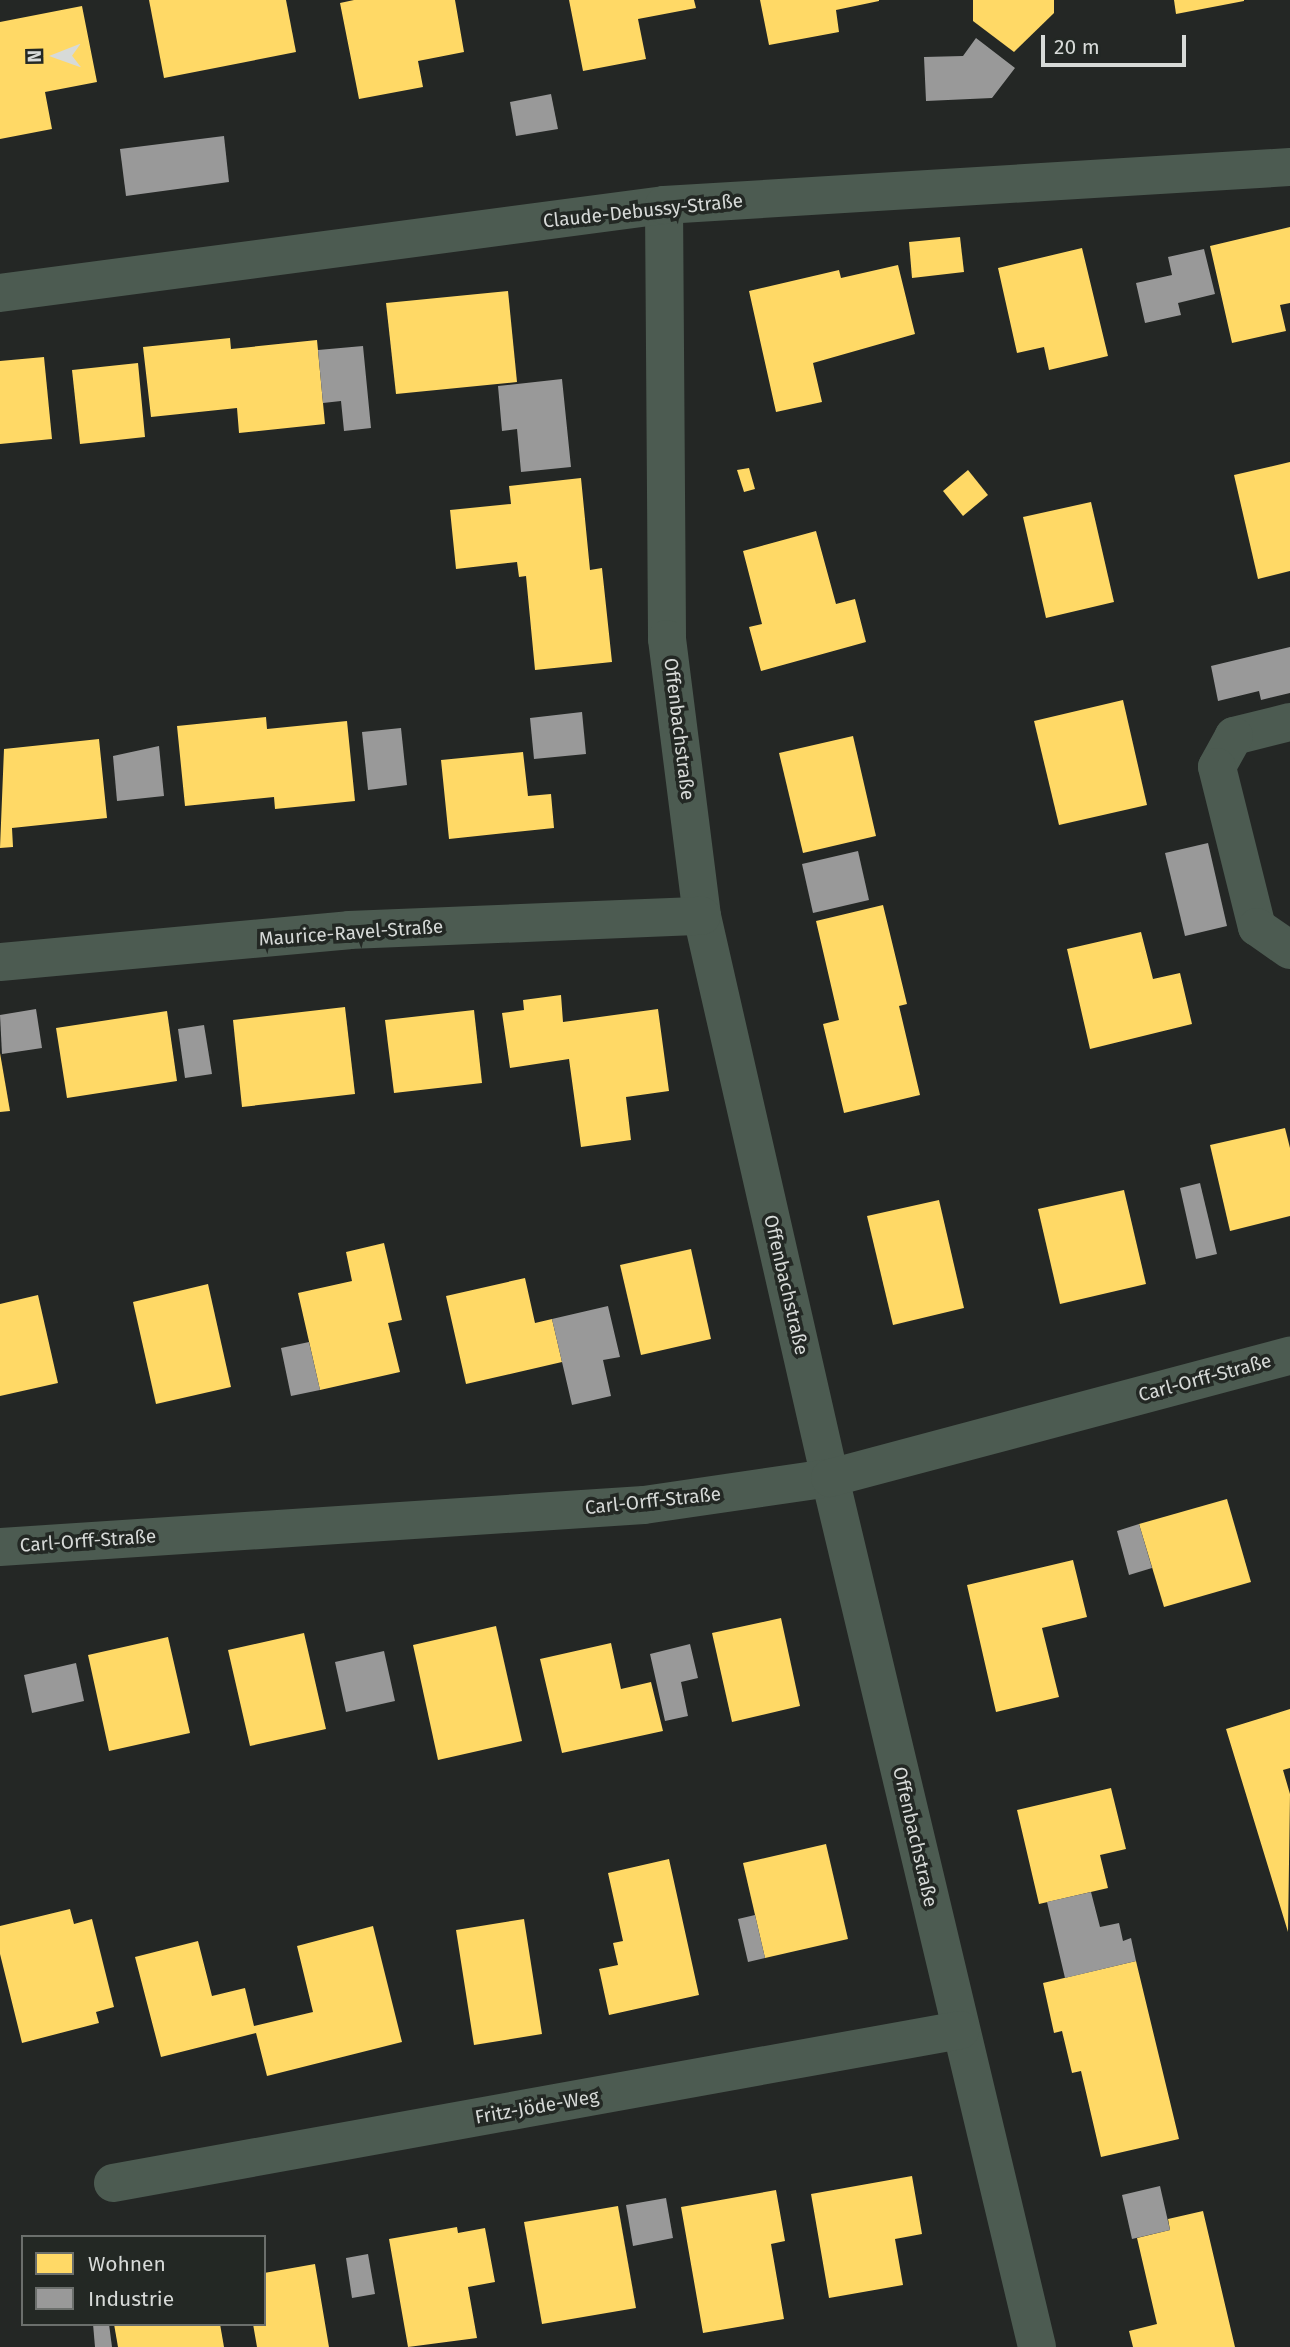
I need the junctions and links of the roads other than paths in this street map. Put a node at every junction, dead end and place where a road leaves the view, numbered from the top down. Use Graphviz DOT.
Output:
graph roads {
  1 [pos="1290,167"];
  2 [pos="664,205"];
  3 [pos="0,293"];
  4 [pos="1290,722"];
  5 [pos="702,916"];
  6 [pos="1290,950"];
  7 [pos="0,962"];
  8 [pos="1290,1356"];
  9 [pos="830,1478"];
  10 [pos="0,1547"];
  11 [pos="961,2030"];
  12 [pos="113,2183"];
  13 [pos="1037,2347"];
  1 -- 2 [label="street, Claude-Debussy-Straße"];
  2 -- 3 [label="street, Claude-Debussy-Straße"];
  2 -- 5 [label="street, Offenbachstraße"];
  4 -- 6 [label="street"];
  5 -- 7 [label="street, Maurice-Ravel-Straße"];
  5 -- 9 [label="street, Offenbachstraße"];
  8 -- 9 [label="street, Carl-Orff-Straße"];
  9 -- 10 [label="street, Carl-Orff-Straße"];
  9 -- 11 [label="street, Offenbachstraße"];
  11 -- 12 [label="street, Fritz-Jöde-Weg"];
  11 -- 13 [label="street, Offenbachstraße"];
}
